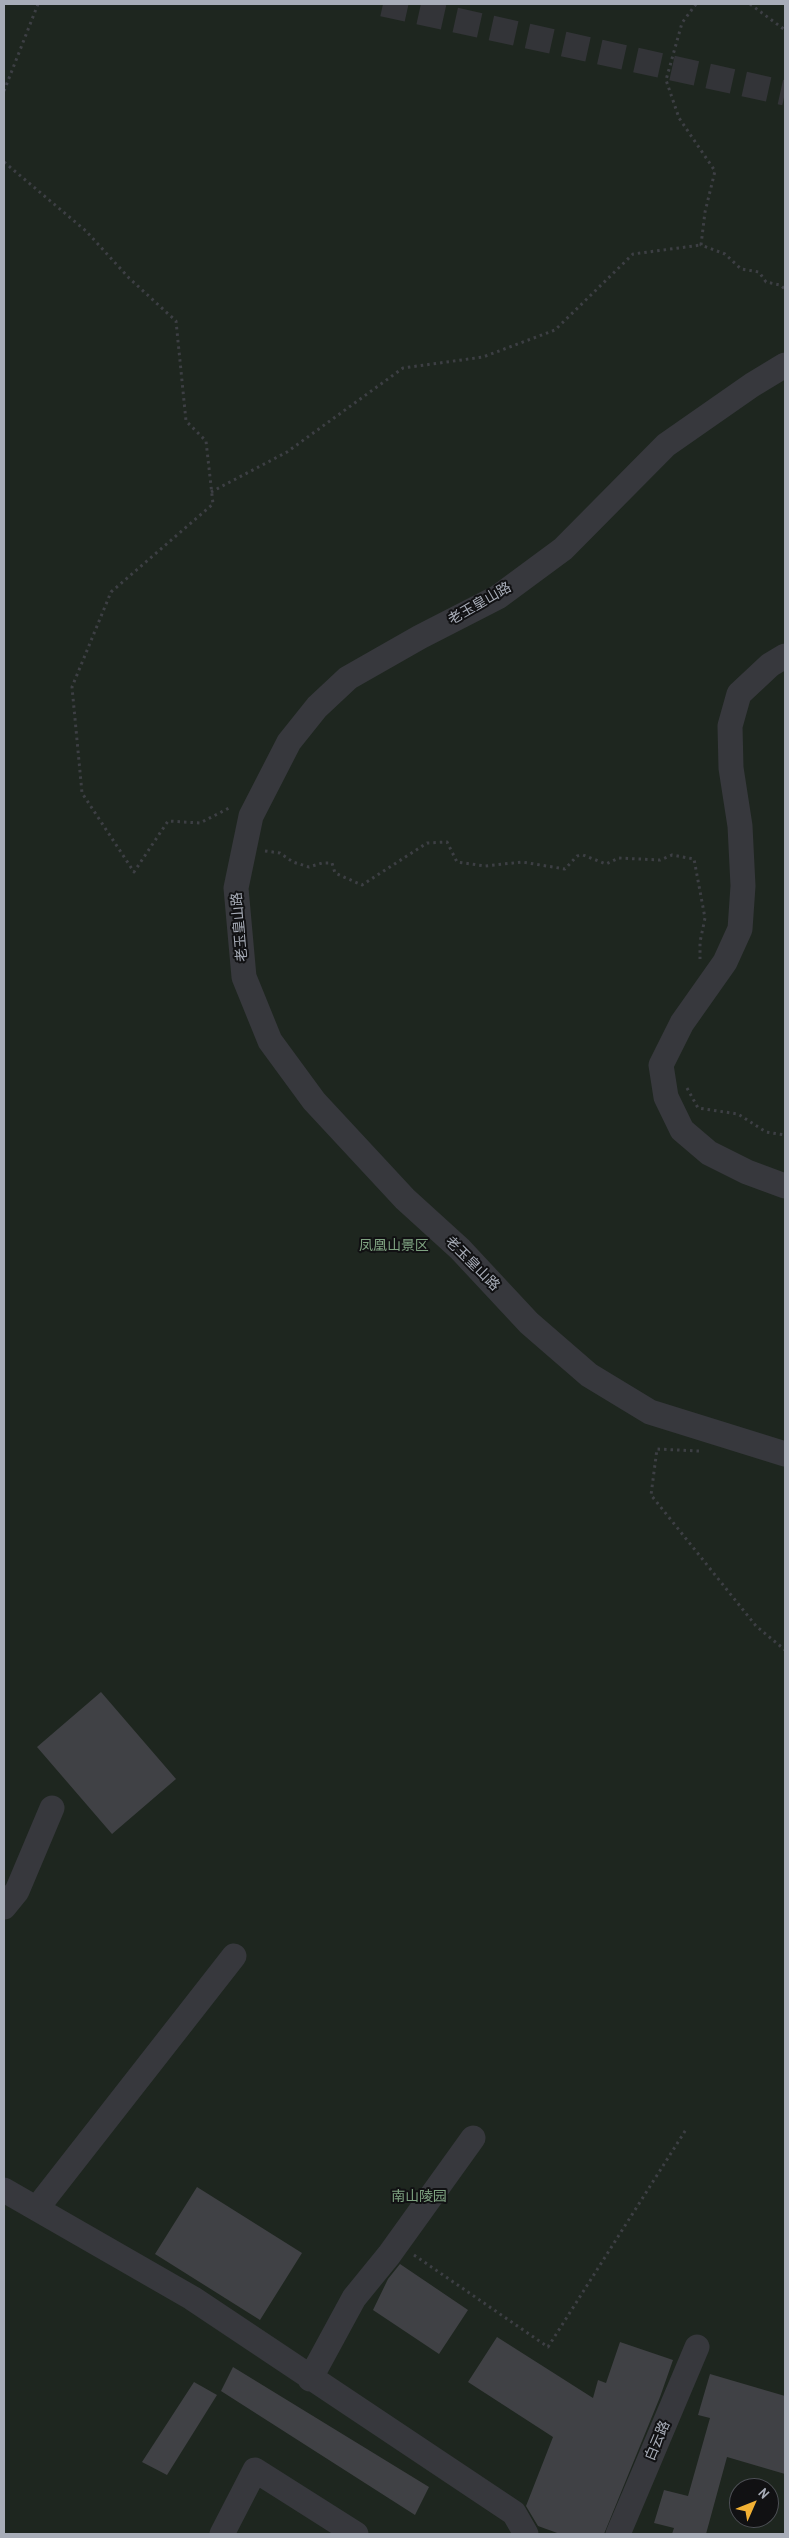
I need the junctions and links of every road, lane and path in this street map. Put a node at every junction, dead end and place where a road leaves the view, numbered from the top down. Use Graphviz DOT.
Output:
graph roads {
  1 [pos="38,4"];
  2 [pos="696,4"];
  3 [pos="750,4"];
  4 [pos="785,30"];
  5 [pos="4,91"];
  6 [pos="4,162"];
  7 [pos="701,245"];
  8 [pos="785,289"];
  9 [pos="785,365"];
  10 [pos="211,492"];
  11 [pos="785,656"];
  12 [pos="251,816"];
  13 [pos="256,850"];
  14 [pos="706,988"];
  15 [pos="685,1083"];
  16 [pos="785,1135"];
  17 [pos="785,1186"];
  18 [pos="705,1451"];
  19 [pos="785,1454"];
  20 [pos="785,1650"];
  21 [pos="52,1808"];
  22 [pos="4,1907"];
  23 [pos="234,1956"];
  24 [pos="687,2128"];
  25 [pos="473,2138"];
  26 [pos="4,2190"];
  27 [pos="37,2208"];
  28 [pos="397,2244"];
  29 [pos="698,2347"];
  30 [pos="310,2379"];
  31 [pos="222,2534"];
  32 [pos="356,2534"];
  33 [pos="526,2534"];
  34 [pos="618,2534"];
  1 -- 5 [label="path"];
  2 -- 7 [label="path"];
  3 -- 4 [label="path"];
  6 -- 10 [label="path"];
  7 -- 8 [label="path"];
  7 -- 10 [label="path"];
  9 -- 12 [label="street, 老玉皇山路"];
  10 -- 12 [label="path"];
  11 -- 14 [label="street"];
  12 -- 19 [label="street, 老玉皇山路"];
  13 -- 14 [label="path"];
  14 -- 17 [label="street"];
  15 -- 16 [label="path"];
  18 -- 20 [label="path"];
  21 -- 22 [label="street"];
  23 -- 27 [label="street"];
  24 -- 28 [label="path"];
  25 -- 28 [label="street"];
  26 -- 27 [label="street"];
  27 -- 30 [label="street"];
  28 -- 30 [label="street"];
  29 -- 34 [label="street, 白云路"];
  30 -- 33 [label="street"];
  31 -- 32 [label="street"];
}
